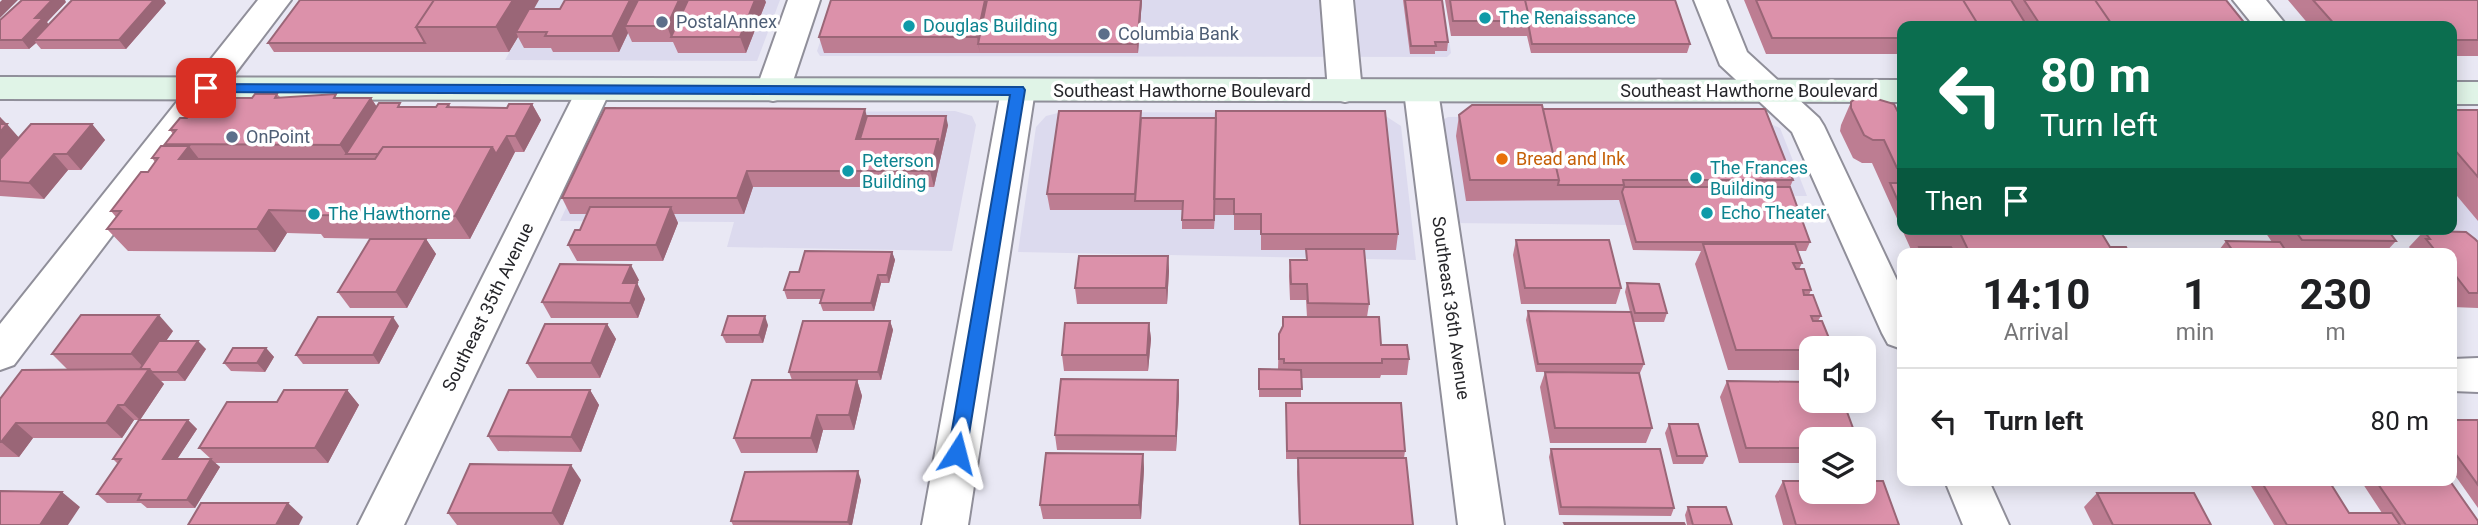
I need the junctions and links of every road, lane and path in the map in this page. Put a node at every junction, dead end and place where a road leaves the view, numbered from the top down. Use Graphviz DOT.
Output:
graph roads {
  1 [pos="275,0"];
  2 [pos="804,0"];
  3 [pos="1337,0"];
  4 [pos="1710,0"];
  5 [pos="2249,0"];
  6 [pos="2267,21"];
  7 [pos="0,88"];
  8 [pos="206,88"];
  9 [pos="594,89"];
  10 [pos="774,90"];
  11 [pos="1018,90"];
  12 [pos="1345,91"];
  13 [pos="1421,91"];
  14 [pos="1771,91"];
  15 [pos="1897,91"];
  16 [pos="2457,93"];
  17 [pos="2478,93"];
  18 [pos="1897,322"];
  19 [pos="0,354"];
  20 [pos="2457,375"];
  21 [pos="2478,375"];
  22 [pos="1969,486"];
  23 [pos="381,525"];
  24 [pos="945,525"];
  25 [pos="1481,525"];
  26 [pos="1986,525"];
  1 -- 8 [label="street"];
  2 -- 10 [label="street"];
  3 -- 12 [label="street"];
  4 -- 14 [label="street"];
  5 -- 6 [label="street"];
  7 -- 8 [label="main road, Southeast Hawthorne Boulevard"];
  8 -- 9 [label="main road, Southeast Hawthorne Boulevard"];
  8 -- 19 [label="street"];
  9 -- 10 [label="main road, Southeast Hawthorne Boulevard"];
  9 -- 23 [label="street, Southeast 35th Avenue"];
  10 -- 11 [label="main road, Southeast Hawthorne Boulevard"];
  11 -- 12 [label="main road, Southeast Hawthorne Boulevard"];
  11 -- 24 [label="street"];
  12 -- 13 [label="main road, Southeast Hawthorne Boulevard"];
  13 -- 14 [label="main road, Southeast Hawthorne Boulevard"];
  13 -- 25 [label="street, Southeast 36th Avenue"];
  14 -- 15 [label="main road, Southeast Hawthorne Boulevard"];
  14 -- 18 [label="street"];
  16 -- 17 [label="main road"];
  20 -- 21 [label="street"];
  22 -- 26 [label="street"];
}
